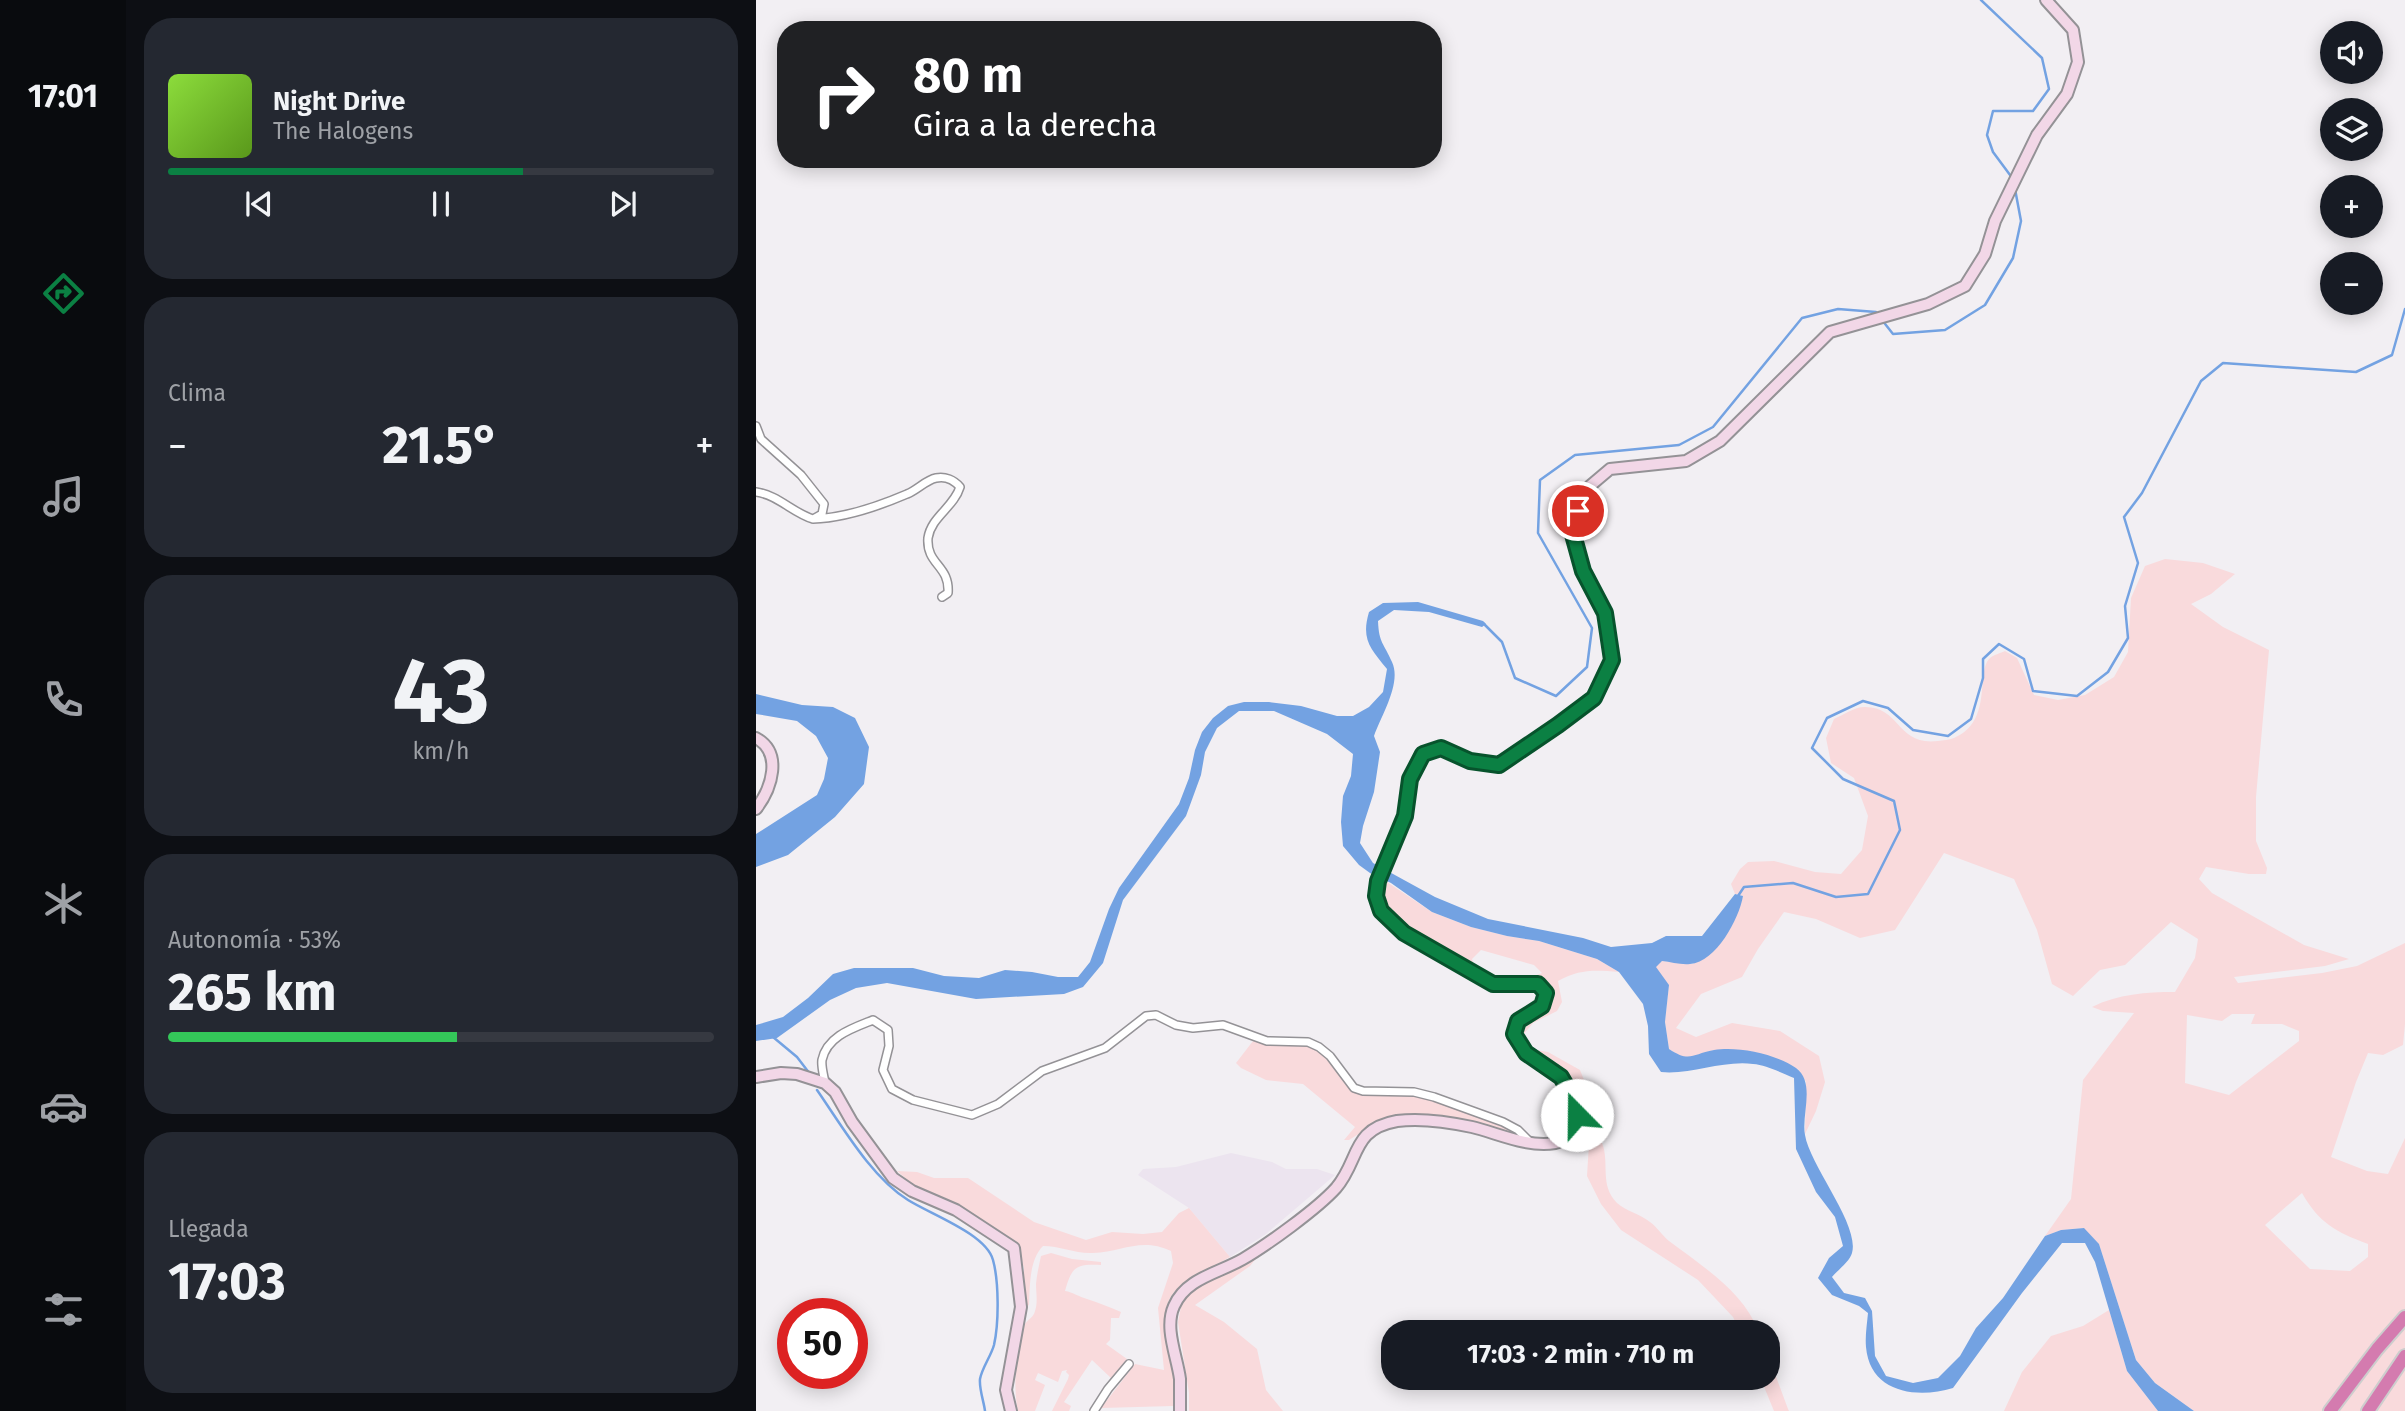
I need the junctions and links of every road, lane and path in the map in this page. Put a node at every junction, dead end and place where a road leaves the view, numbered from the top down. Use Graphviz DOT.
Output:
graph roads {
  1 [pos="2046,0"];
  2 [pos="756,426"];
  3 [pos="756,492"];
  4 [pos="813,519"];
  5 [pos="942,597"];
  6 [pos="756,738"];
  7 [pos="756,808"];
  8 [pos="756,1077"];
  9 [pos="825,1083"];
  10 [pos="1531,1142"];
  11 [pos="2405,1317"];
  12 [pos="2405,1356"];
  13 [pos="1129,1364"];
  14 [pos="1011,1411"];
  15 [pos="1094,1411"];
  16 [pos="1180,1411"];
  17 [pos="2330,1411"];
  18 [pos="2368,1411"];
  1 -- 10 [label="main road"];
  2 -- 4 [label="street"];
  3 -- 4 [label="street"];
  4 -- 5 [label="street"];
  6 -- 7 [label="main road"];
  8 -- 9 [label="main road"];
  9 -- 10 [label="street"];
  9 -- 14 [label="main road"];
  10 -- 16 [label="main road"];
  11 -- 17 [label="highway"];
  12 -- 18 [label="highway"];
  13 -- 15 [label="street"];
}
